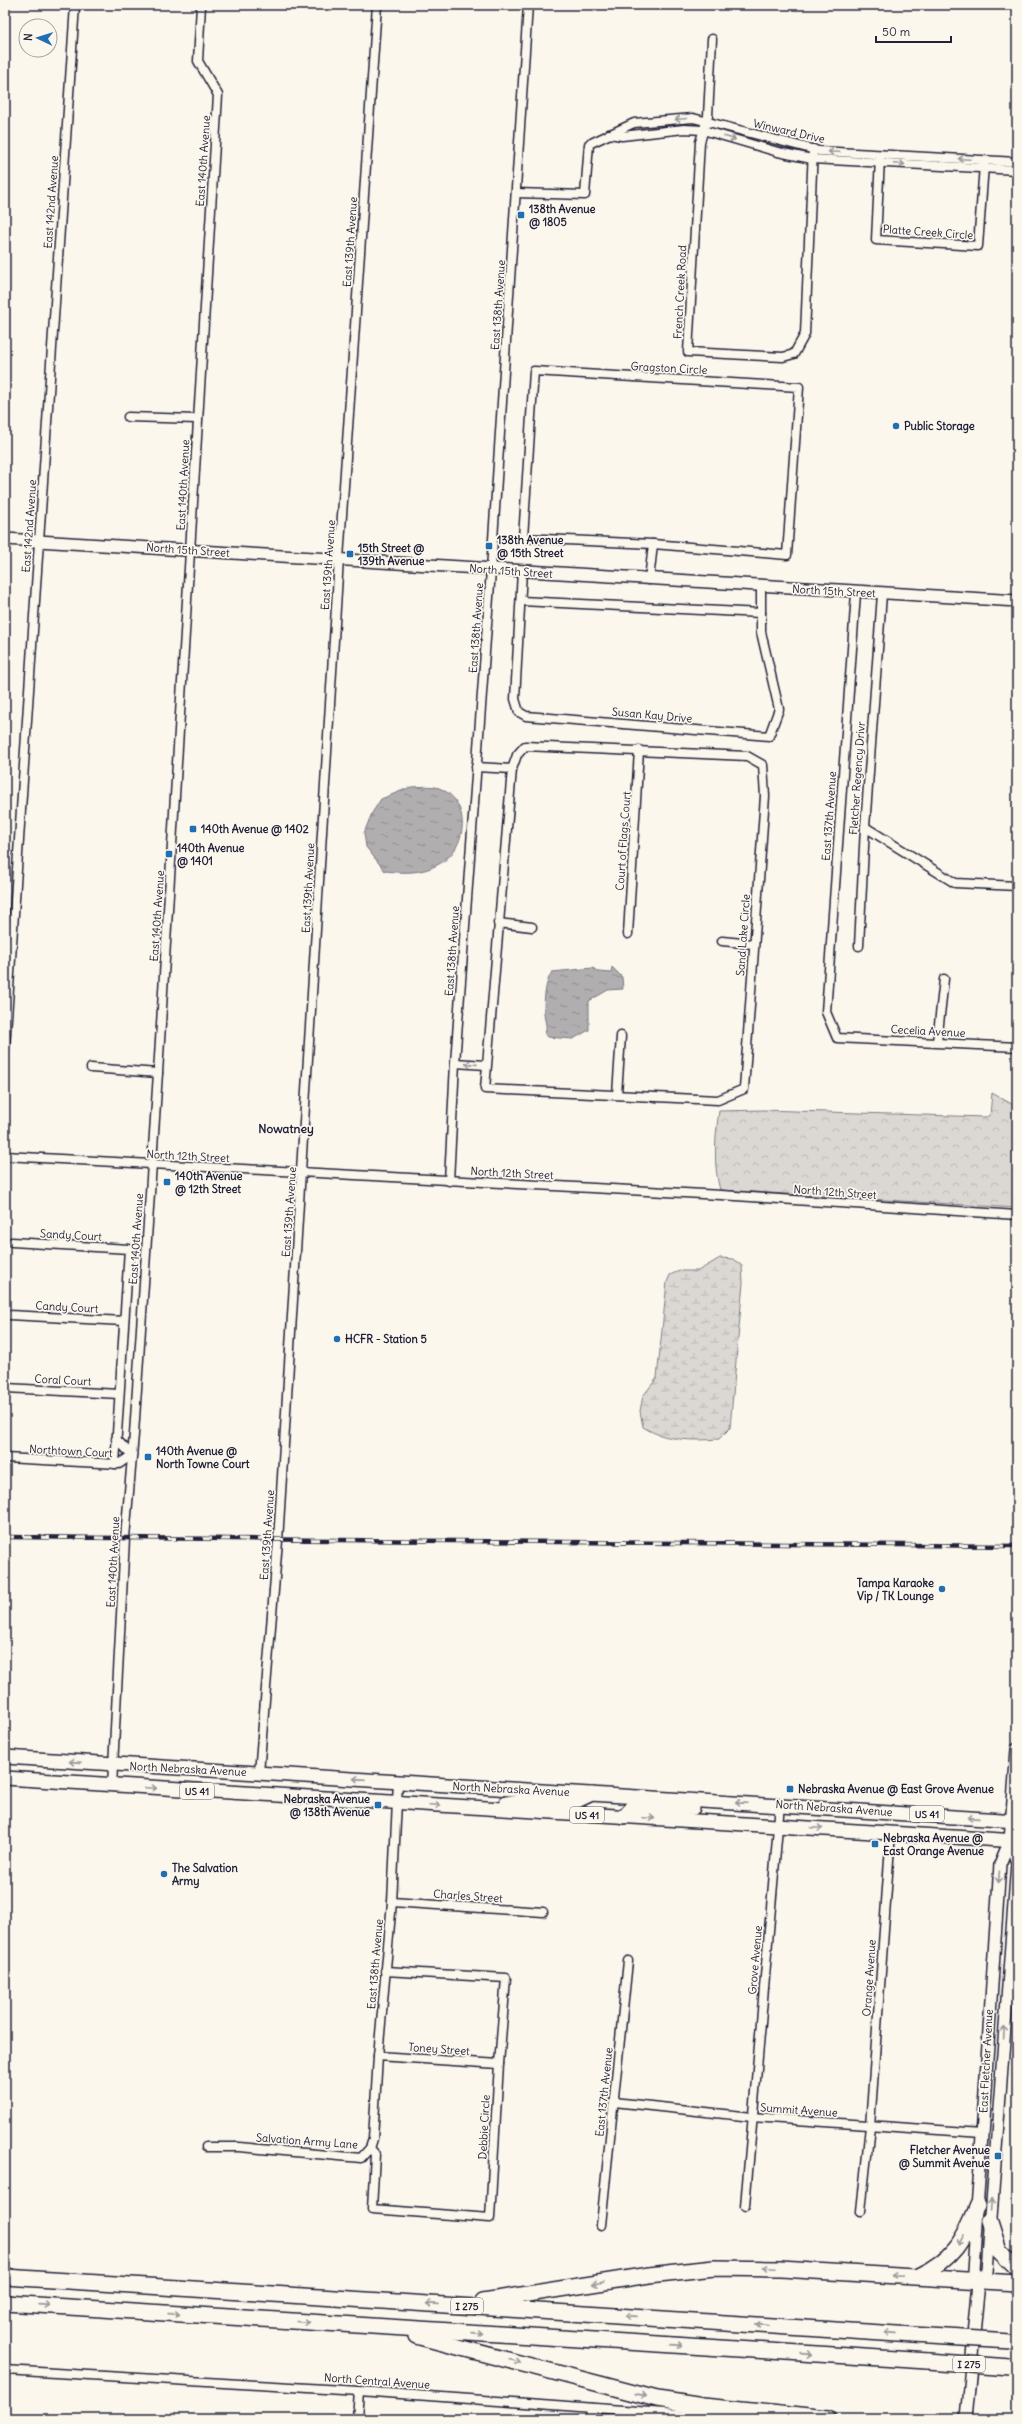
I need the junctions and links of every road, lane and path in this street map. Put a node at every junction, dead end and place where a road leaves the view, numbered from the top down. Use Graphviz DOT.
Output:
graph roads {
  1 [pos="75,5"];
  2 [pos="201,5"];
  3 [pos="377,5"];
  4 [pos="528,5"];
  5 [pos="712,39"];
  6 [pos="706,121"];
  7 [pos="704,130"];
  8 [pos="608,134"];
  9 [pos="813,149"];
  10 [pos="880,158"];
  11 [pos="812,159"];
  12 [pos="984,160"];
  13 [pos="1017,162"];
  14 [pos="984,169"];
  15 [pos="1017,170"];
  16 [pos="516,193"];
  17 [pos="128,418"];
  18 [pos="197,419"];
  19 [pos="5,539"];
  20 [pos="39,541"];
  21 [pos="653,544"];
  22 [pos="190,550"];
  23 [pos="339,559"];
  24 [pos="491,570"];
  25 [pos="522,571"];
  26 [pos="649,580"];
  27 [pos="761,587"];
  28 [pos="856,592"];
  29 [pos="882,594"];
  30 [pos="521,601"];
  31 [pos="1017,601"];
  32 [pos="761,613"];
  33 [pos="640,750"];
  34 [pos="476,766"];
  35 [pos="512,769"];
  36 [pos="864,827"];
  37 [pos="1017,886"];
  38 [pos="498,923"];
  39 [pos="532,927"];
  40 [pos="628,934"];
  41 [pos="722,941"];
  42 [pos="753,944"];
  43 [pos="859,946"];
  44 [pos="944,979"];
  45 [pos="621,1036"];
  46 [pos="837,1038"];
  47 [pos="937,1042"];
  48 [pos="1017,1047"];
  49 [pos="5,1048"];
  50 [pos="455,1063"];
  51 [pos="486,1066"];
  52 [pos="91,1068"];
  53 [pos="158,1073"];
  54 [pos="617,1094"];
  55 [pos="5,1156"];
  56 [pos="152,1166"];
  57 [pos="302,1172"];
  58 [pos="449,1181"];
  59 [pos="1017,1215"];
  60 [pos="12,1242"];
  61 [pos="9,1315"];
  62 [pos="124,1321"];
  63 [pos="6,1388"];
  64 [pos="119,1394"];
  65 [pos="116,1438"];
  66 [pos="132,1456"];
  67 [pos="5,1458"];
  68 [pos="115,1464"];
  69 [pos="1017,1749"];
  70 [pos="5,1757"];
  71 [pos="114,1764"];
  72 [pos="133,1765"];
  73 [pos="258,1773"];
  74 [pos="5,1778"];
  75 [pos="398,1782"];
  76 [pos="112,1786"];
  77 [pos="131,1787"];
  78 [pos="593,1793"];
  79 [pos="396,1803"];
  80 [pos="724,1803"];
  81 [pos="780,1804"];
  82 [pos="467,1807"];
  83 [pos="623,1817"];
  84 [pos="1014,1821"];
  85 [pos="778,1826"];
  86 [pos="891,1832"];
  87 [pos="1014,1840"];
  88 [pos="392,1902"];
  89 [pos="543,1912"];
  90 [pos="628,1961"];
  91 [pos="385,1972"];
  92 [pos="378,2056"];
  93 [pos="499,2064"];
  94 [pos="614,2102"];
  95 [pos="752,2117"];
  96 [pos="870,2126"];
  97 [pos="982,2133"];
  98 [pos="206,2147"];
  99 [pos="370,2148"];
  100 [pos="978,2205"];
  101 [pos="745,2206"];
  102 [pos="861,2211"];
  103 [pos="990,2222"];
  104 [pos="601,2225"];
  105 [pos="1017,2268"];
  106 [pos="5,2276"];
  107 [pos="917,2277"];
  108 [pos="979,2282"];
  109 [pos="1017,2283"];
  110 [pos="5,2303"];
  111 [pos="454,2305"];
  112 [pos="383,2327"];
  113 [pos="1014,2342"];
  114 [pos="1013,2367"];
  115 [pos="5,2370"];
  116 [pos="359,2391"];
  117 [pos="592,2408"];
  118 [pos="768,2416"];
  119 [pos="357,2419"];
  120 [pos="591,2419"];
  121 [pos="748,2419"];
  122 [pos="828,2419"];
  123 [pos="966,2419"];
  1 -- 20 [label="street, East 142nd Avenue"];
  2 -- 18 [label="street, East 140th Avenue"];
  3 -- 23 [label="street, East 139th Avenue"];
  4 -- 16 [label="street, East 138th Avenue"];
  5 -- 6 [label="street, French Creek Road"];
  6 -- 7 [label="street, French Creek Road"];
  6 -- 8 [label="street, Winward Drive, one-way"];
  6 -- 9 [label="street, Winward Drive"];
  7 -- 8 [label="street, Winward Drive"];
  7 -- 11 [label="street, Winward Drive, one-way"];
  7 -- 11 [label="street, French Creek Road"];
  8 -- 16 [label="street, Winward Drive"];
  10 -- 9 [label="street, Winward Drive, one-way"];
  9 -- 11 [label="street, French Creek Road"];
  10 -- 11 [label="street, Winward Drive"];
  12 -- 10 [label="street, Winward Drive, one-way"];
  10 -- 14 [label="street, Winward Drive, one-way"];
  10 -- 14 [label="street, Platte Creek Circle"];
  12 -- 13 [label="street, Winward Drive"];
  12 -- 14 [label="street, Platte Creek Circle"];
  14 -- 15 [label="street, Winward Drive"];
  16 -- 24 [label="street, East 138th Avenue"];
  17 -- 18 [label="street"];
  18 -- 22 [label="street, East 140th Avenue"];
  19 -- 20 [label="main road, North 15th Street"];
  20 -- 22 [label="main road, North 15th Street"];
  20 -- 49 [label="street, East 142nd Avenue"];
  21 -- 21 [label="street, Gragston Circle"];
  21 -- 26 [label="street"];
  22 -- 23 [label="main road, North 15th Street"];
  22 -- 53 [label="street, East 140th Avenue"];
  23 -- 24 [label="main road, North 15th Street"];
  23 -- 57 [label="street, East 139th Avenue"];
  24 -- 25 [label="main road, North 15th Street"];
  24 -- 34 [label="street, East 138th Avenue"];
  25 -- 26 [label="main road, North 15th Street"];
  25 -- 30 [label="street, Susan Kay Drive"];
  26 -- 27 [label="main road, North 15th Street"];
  27 -- 28 [label="main road, North 15th Street"];
  27 -- 32 [label="street, Susan Kay Drive"];
  28 -- 29 [label="main road, North 15th Street"];
  28 -- 46 [label="street, East 137th Avenue"];
  29 -- 31 [label="main road, North 15th Street"];
  29 -- 36 [label="street, Fletcher Regency Drivr"];
  30 -- 32 [label="street"];
  30 -- 32 [label="street, Susan Kay Drive"];
  33 -- 35 [label="street, Sand Lake Circle"];
  33 -- 40 [label="street, Court of Flags Court"];
  33 -- 42 [label="street, Sand Lake Circle"];
  34 -- 35 [label="street"];
  34 -- 50 [label="street, East 138th Avenue"];
  35 -- 38 [label="street, Sand Lake Circle"];
  36 -- 37 [label="street"];
  36 -- 43 [label="street, Fletcher Regency Drivr"];
  38 -- 39 [label="street"];
  38 -- 51 [label="street, Sand Lake Circle"];
  41 -- 42 [label="street"];
  42 -- 54 [label="street, Sand Lake Circle"];
  44 -- 47 [label="street"];
  45 -- 54 [label="street"];
  46 -- 47 [label="street, Cecelia Avenue"];
  47 -- 48 [label="street, Cecelia Avenue"];
  51 -- 50 [label="street, one-way"];
  50 -- 58 [label="street, East 138th Avenue"];
  51 -- 54 [label="street, Sand Lake Circle"];
  52 -- 53 [label="street"];
  53 -- 56 [label="street, East 140th Avenue"];
  55 -- 56 [label="street, North 12th Street"];
  56 -- 57 [label="street, North 12th Street"];
  56 -- 66 [label="street, East 140th Avenue"];
  57 -- 58 [label="street, North 12th Street"];
  57 -- 73 [label="street, East 139th Avenue"];
  58 -- 59 [label="street, North 12th Street"];
  60 -- 62 [label="street, Sandy Court"];
  61 -- 62 [label="street, Candy Court"];
  62 -- 64 [label="street"];
  63 -- 64 [label="street, Coral Court"];
  64 -- 65 [label="street"];
  65 -- 66 [label="street"];
  65 -- 68 [label="street"];
  66 -- 68 [label="street, Northtown Court"];
  66 -- 71 [label="street, East 140th Avenue"];
  67 -- 68 [label="street, Northtown Court"];
  69 -- 84 [label="main road, East Fletcher Avenue"];
  71 -- 70 [label="main road, North Nebraska Avenue / US 41, one-way"];
  71 -- 72 [label="main road, North Nebraska Avenue / US 41"];
  71 -- 76 [label="street, East 140th Avenue"];
  72 -- 73 [label="main road, North Nebraska Avenue / US 41"];
  72 -- 77 [label="main road"];
  75 -- 73 [label="main road, North Nebraska Avenue / US 41, one-way"];
  74 -- 76 [label="main road, North Nebraska Avenue / US 41"];
  75 -- 78 [label="main road, North Nebraska Avenue / US 41"];
  75 -- 79 [label="street, East 138th Avenue"];
  76 -- 77 [label="main road, North Nebraska Avenue / US 41"];
  77 -- 79 [label="main road, North Nebraska Avenue / US 41, one-way"];
  78 -- 80 [label="main road, North Nebraska Avenue / US 41"];
  78 -- 82 [label="main road"];
  79 -- 82 [label="main road, North Nebraska Avenue / US 41, one-way"];
  79 -- 88 [label="street, East 138th Avenue"];
  81 -- 80 [label="main road, North Nebraska Avenue / US 41, one-way"];
  80 -- 83 [label="main road"];
  84 -- 81 [label="main road, North Nebraska Avenue / US 41, one-way"];
  81 -- 85 [label="street, Grove Avenue"];
  82 -- 83 [label="main road, North Nebraska Avenue / US 41"];
  83 -- 85 [label="main road, North Nebraska Avenue / US 41, one-way"];
  84 -- 87 [label="main road, East Fletcher Avenue"];
  85 -- 86 [label="main road, North Nebraska Avenue / US 41, one-way"];
  85 -- 95 [label="street, Grove Avenue"];
  86 -- 87 [label="main road, North Nebraska Avenue / US 41"];
  86 -- 96 [label="street, Orange Avenue"];
  87 -- 97 [label="main road, East Fletcher Avenue, one-way"];
  103 -- 87 [label="main road, East Fletcher Avenue, one-way"];
  88 -- 89 [label="street, Charles Street"];
  88 -- 91 [label="street, East 138th Avenue"];
  90 -- 94 [label="street, East 137th Avenue"];
  91 -- 92 [label="street, East 138th Avenue"];
  91 -- 93 [label="street, Debbie Circle"];
  92 -- 93 [label="street, Toney Street"];
  92 -- 99 [label="street, East 138th Avenue"];
  93 -- 99 [label="street, Debbie Circle"];
  94 -- 95 [label="street, Summit Avenue"];
  94 -- 104 [label="street, East 137th Avenue"];
  95 -- 96 [label="street, Summit Avenue"];
  95 -- 101 [label="street, Grove Avenue"];
  96 -- 97 [label="street, Summit Avenue"];
  96 -- 102 [label="street, Orange Avenue"];
  97 -- 100 [label="main road, East Fletcher Avenue"];
  98 -- 99 [label="street, Salvation Army Lane"];
  100 -- 107 [label="highway, one-way"];
  100 -- 108 [label="main road, East Fletcher Avenue"];
  103 -- 105 [label="highway"];
  103 -- 108 [label="main road, East Fletcher Avenue"];
  111 -- 106 [label="highway, I 275, one-way"];
  107 -- 108 [label="highway"];
  107 -- 111 [label="highway, one-way"];
  108 -- 109 [label="highway"];
  108 -- 123 [label="main road, East Fletcher Avenue"];
  110 -- 112 [label="highway, I 275, one-way"];
  113 -- 111 [label="highway, I 275, one-way, bridge"];
  112 -- 114 [label="highway, I 275, one-way, bridge"];
  112 -- 118 [label="highway, one-way"];
  115 -- 116 [label="street, North Central Avenue"];
  116 -- 117 [label="street, North Central Avenue"];
  116 -- 119 [label="street"];
  117 -- 120 [label="street"];
  117 -- 121 [label="street, North Central Avenue"];
  118 -- 122 [label="highway"];
}
